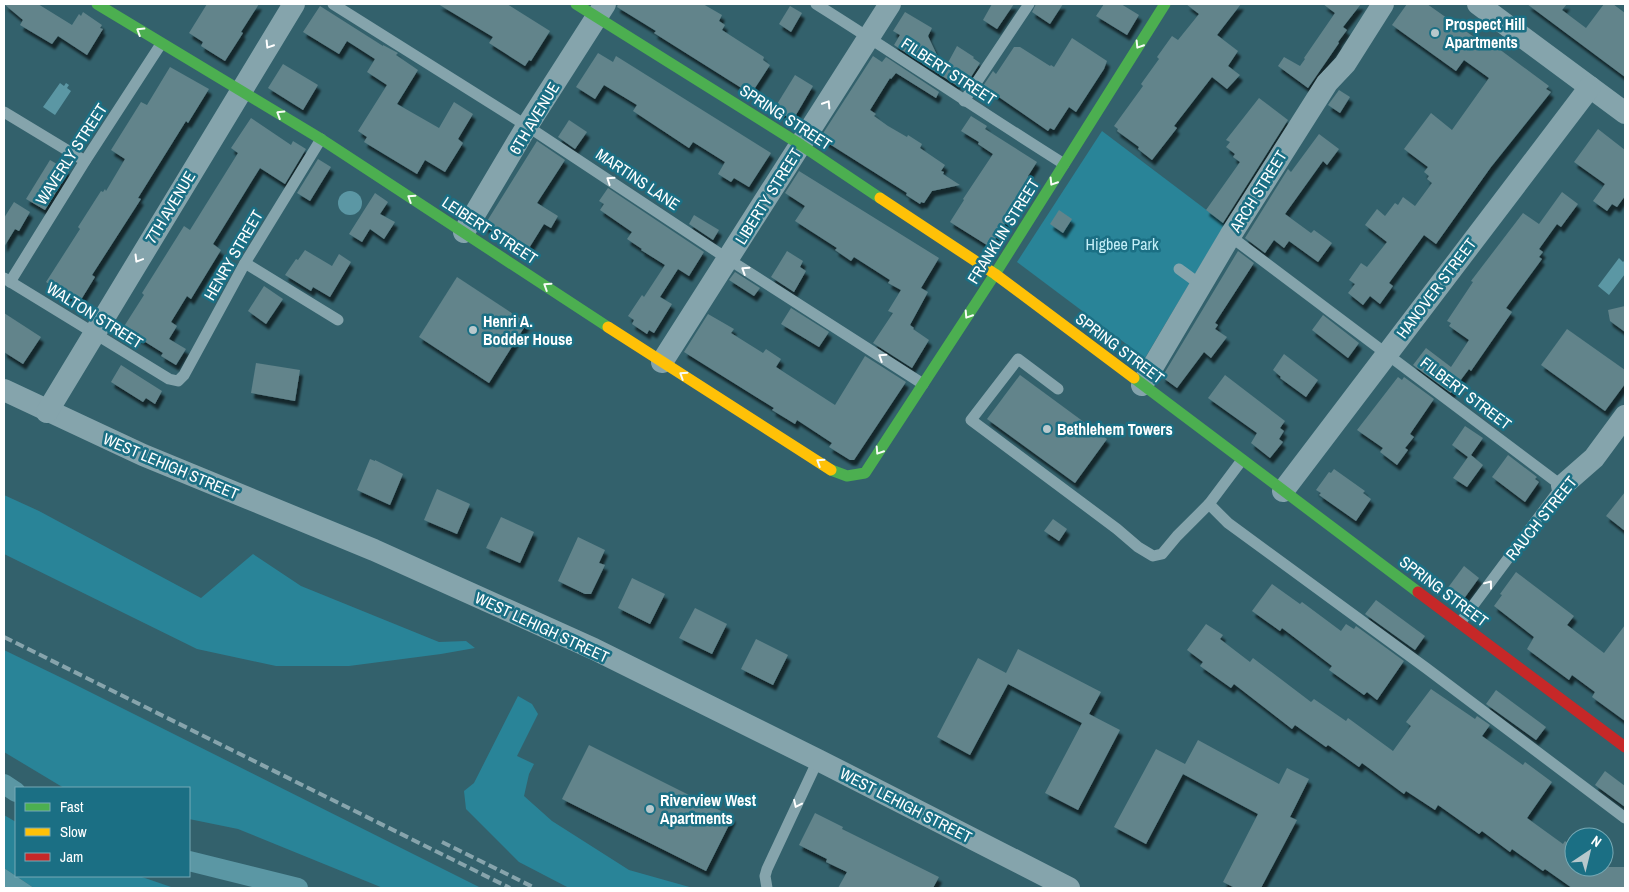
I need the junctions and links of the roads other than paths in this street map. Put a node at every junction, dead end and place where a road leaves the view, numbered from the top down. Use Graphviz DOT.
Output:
graph roads {
  1 [pos="97,4"];
  2 [pos="294,4"];
  3 [pos="333,4"];
  4 [pos="576,4"];
  5 [pos="816,4"];
  6 [pos="890,4"];
  7 [pos="1030,4"];
  8 [pos="1165,4"];
  9 [pos="1383,4"];
  10 [pos="1478,4"];
  11 [pos="601,10"];
  12 [pos="868,37"];
  13 [pos="161,44"];
  14 [pos="1590,86"];
  15 [pos="241,90"];
  16 [pos="964,101"];
  17 [pos="4,112"];
  18 [pos="1625,113"];
  19 [pos="528,126"];
  20 [pos="321,139"];
  21 [pos="801,145"];
  22 [pos="85,161"];
  23 [pos="1064,164"];
  24 [pos="464,232"];
  25 [pos="1230,236"];
  26 [pos="728,259"];
  27 [pos="245,263"];
  28 [pos="1179,269"];
  29 [pos="995,274"];
  30 [pos="7,280"];
  31 [pos="1201,285"];
  32 [pos="338,320"];
  33 [pos="93,333"];
  34 [pos="1386,354"];
  35 [pos="662,362"];
  36 [pos="169,379"];
  37 [pos="923,384"];
  38 [pos="1142,384"];
  39 [pos="1058,389"];
  40 [pos="4,390"];
  41 [pos="47,412"];
  42 [pos="1625,416"];
  43 [pos="1242,460"];
  44 [pos="864,473"];
  45 [pos="1562,486"];
  46 [pos="1283,490"];
  47 [pos="1209,504"];
  48 [pos="1460,623"];
  49 [pos="1625,748"];
  50 [pos="818,760"];
  51 [pos="1625,818"];
  52 [pos="767,888"];
  53 [pos="1069,888"];
  13 -- 1 [label="street, LEIBERT STREET, one-way"];
  2 -- 15 [label="street, 7TH AVENUE, one-way"];
  3 -- 19 [label="lane, MARTINS LANE"];
  4 -- 11 [label="street, SPRING STREET"];
  5 -- 12 [label="lane, FILBERT STREET"];
  6 -- 12 [label="street, LIBERTY STREET"];
  7 -- 16 [label="lane"];
  8 -- 23 [label="street, FRANKLIN STREET, one-way"];
  9 -- 25 [label="street, ARCH STREET"];
  10 -- 14 [label="street"];
  11 -- 19 [label="street, 6TH AVENUE"];
  11 -- 21 [label="street, SPRING STREET"];
  12 -- 16 [label="lane, FILBERT STREET"];
  21 -- 12 [label="street, LIBERTY STREET, one-way"];
  13 -- 15 [label="street, LEIBERT STREET"];
  13 -- 22 [label="lane, WAVERLY STREET"];
  14 -- 18 [label="street"];
  14 -- 34 [label="street, HANOVER STREET"];
  20 -- 15 [label="street, LEIBERT STREET, one-way"];
  15 -- 33 [label="street, 7TH AVENUE, one-way"];
  16 -- 23 [label="lane, FILBERT STREET"];
  17 -- 22 [label="lane"];
  19 -- 24 [label="street, 6TH AVENUE"];
  26 -- 19 [label="lane, MARTINS LANE, one-way"];
  24 -- 20 [label="street, LEIBERT STREET, one-way"];
  20 -- 27 [label="lane, HENRY STREET"];
  21 -- 26 [label="street, LIBERTY STREET"];
  21 -- 29 [label="street, SPRING STREET"];
  22 -- 30 [label="lane, WAVERLY STREET"];
  23 -- 29 [label="street, FRANKLIN STREET, one-way"];
  35 -- 24 [label="street, LEIBERT STREET, one-way"];
  25 -- 31 [label="street, ARCH STREET"];
  25 -- 34 [label="lane, FILBERT STREET"];
  26 -- 35 [label="street, LIBERTY STREET"];
  37 -- 26 [label="lane, MARTINS LANE, one-way"];
  27 -- 32 [label="lane"];
  27 -- 36 [label="lane, HENRY STREET"];
  28 -- 31 [label="lane"];
  29 -- 37 [label="street, FRANKLIN STREET, one-way"];
  29 -- 38 [label="street, SPRING STREET"];
  30 -- 33 [label="lane, WALTON STREET"];
  31 -- 38 [label="street, ARCH STREET"];
  33 -- 36 [label="lane, WALTON STREET"];
  33 -- 41 [label="street, 7TH AVENUE"];
  34 -- 45 [label="lane, FILBERT STREET"];
  34 -- 46 [label="street, HANOVER STREET"];
  44 -- 35 [label="street, LEIBERT STREET, one-way"];
  37 -- 44 [label="street, FRANKLIN STREET, one-way"];
  38 -- 43 [label="street, SPRING STREET"];
  39 -- 47 [label="lane"];
  40 -- 41 [label="street, WEST LEHIGH STREET"];
  41 -- 50 [label="street, WEST LEHIGH STREET"];
  42 -- 45 [label="street, RAUCH STREET"];
  43 -- 46 [label="street, SPRING STREET"];
  43 -- 47 [label="lane"];
  48 -- 45 [label="lane, RAUCH STREET, one-way"];
  46 -- 48 [label="street, SPRING STREET"];
  47 -- 51 [label="lane"];
  48 -- 49 [label="street, SPRING STREET"];
  50 -- 52 [label="lane, one-way"];
  50 -- 53 [label="street, WEST LEHIGH STREET"];
}
